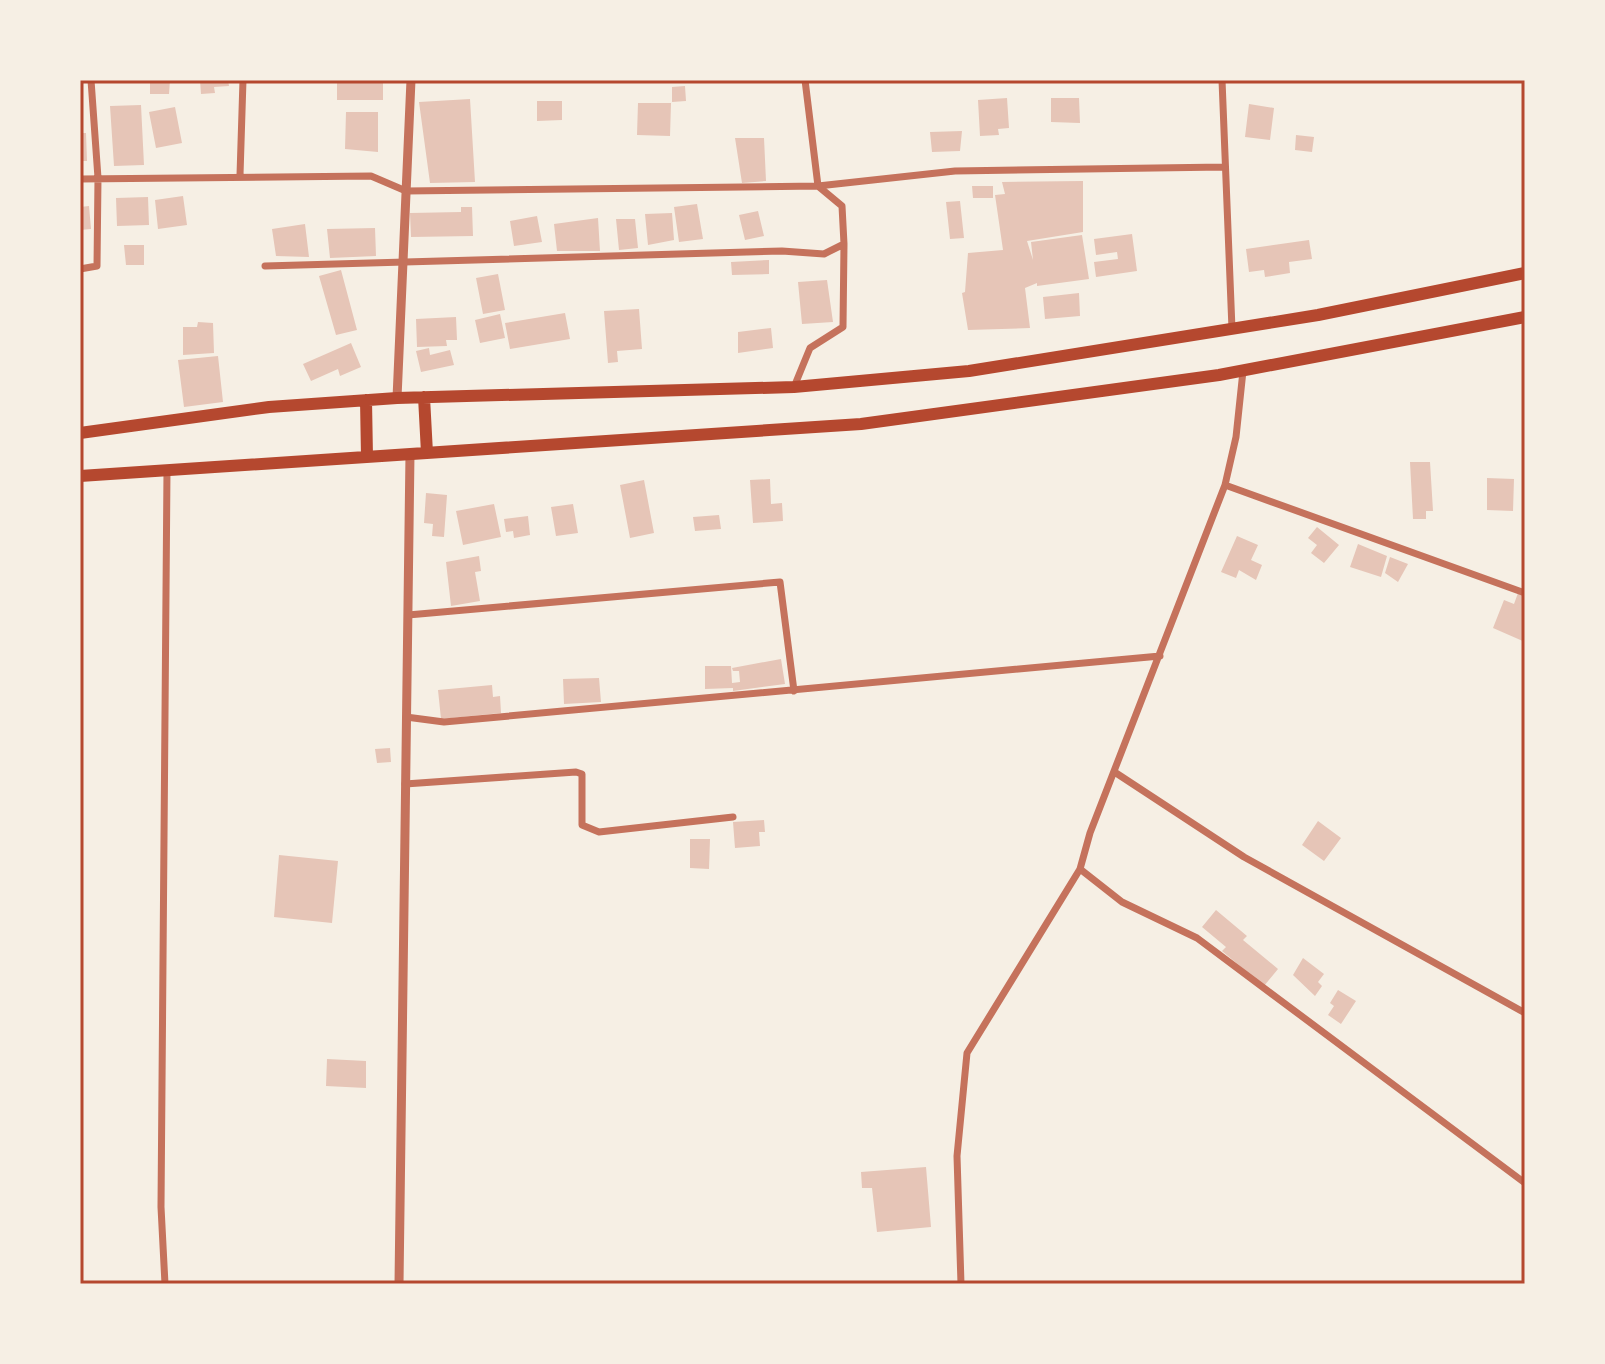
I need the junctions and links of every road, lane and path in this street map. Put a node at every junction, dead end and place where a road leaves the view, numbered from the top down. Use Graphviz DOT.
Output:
graph roads {
  1 [pos="91,80"];
  2 [pos="243,80"];
  3 [pos="411,80"];
  4 [pos="805,80"];
  5 [pos="1222,80"];
  6 [pos="1224,167"];
  7 [pos="240,175"];
  8 [pos="98,178"];
  9 [pos="80,179"];
  10 [pos="818,186"];
  11 [pos="406,191"];
  12 [pos="844,244"];
  13 [pos="403,262"];
  14 [pos="265,266"];
  15 [pos="80,269"];
  16 [pos="1525,273"];
  17 [pos="1525,317"];
  18 [pos="1232,329"];
  19 [pos="1243,371"];
  20 [pos="794,387"];
  21 [pos="424,397"];
  22 [pos="397,398"];
  23 [pos="366,400"];
  24 [pos="80,433"];
  25 [pos="427,453"];
  26 [pos="410,454"];
  27 [pos="367,457"];
  28 [pos="167,470"];
  29 [pos="80,476"];
  30 [pos="1225,485"];
  31 [pos="1525,593"];
  32 [pos="408,615"];
  33 [pos="1160,656"];
  34 [pos="794,691"];
  35 [pos="406,717"];
  36 [pos="1116,773"];
  37 [pos="405,784"];
  38 [pos="733,817"];
  39 [pos="1080,869"];
  40 [pos="1525,1013"];
  41 [pos="1525,1183"];
  42 [pos="165,1284"];
  43 [pos="399,1284"];
  44 [pos="961,1284"];
  1 -- 8 [label="street"];
  2 -- 7 [label="street"];
  3 -- 11 [label="street"];
  4 -- 10 [label="street"];
  5 -- 6 [label="street"];
  6 -- 10 [label="street"];
  6 -- 18 [label="street"];
  7 -- 8 [label="street"];
  7 -- 11 [label="street"];
  8 -- 9 [label="street"];
  8 -- 15 [label="street"];
  10 -- 11 [label="street"];
  10 -- 12 [label="street"];
  11 -- 13 [label="street"];
  12 -- 13 [label="street"];
  12 -- 20 [label="street"];
  13 -- 14 [label="street"];
  13 -- 22 [label="street"];
  16 -- 18 [label="highway"];
  17 -- 19 [label="highway"];
  18 -- 20 [label="highway"];
  19 -- 25 [label="highway"];
  19 -- 30 [label="street"];
  20 -- 21 [label="highway"];
  21 -- 22 [label="highway"];
  21 -- 25 [label="highway"];
  22 -- 23 [label="highway"];
  23 -- 24 [label="highway"];
  23 -- 27 [label="highway"];
  25 -- 26 [label="highway"];
  26 -- 27 [label="highway"];
  26 -- 32 [label="street"];
  27 -- 28 [label="highway"];
  28 -- 29 [label="highway"];
  28 -- 42 [label="street"];
  30 -- 31 [label="street"];
  30 -- 33 [label="street"];
  32 -- 34 [label="street"];
  32 -- 35 [label="street"];
  33 -- 34 [label="street"];
  33 -- 36 [label="street"];
  34 -- 35 [label="street"];
  35 -- 37 [label="street"];
  36 -- 39 [label="street"];
  36 -- 40 [label="street"];
  37 -- 38 [label="street"];
  37 -- 43 [label="street"];
  39 -- 41 [label="street"];
  39 -- 44 [label="street"];
}
